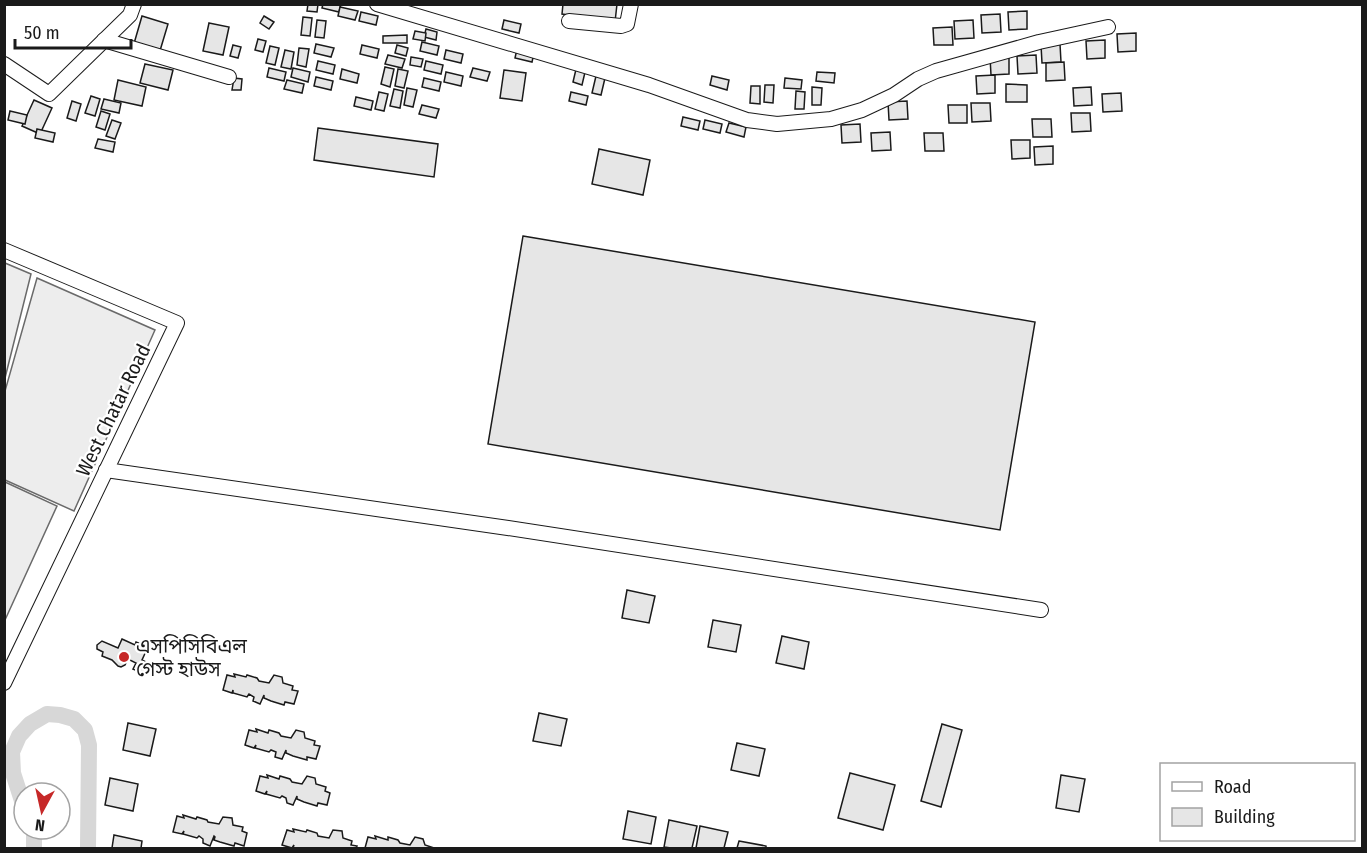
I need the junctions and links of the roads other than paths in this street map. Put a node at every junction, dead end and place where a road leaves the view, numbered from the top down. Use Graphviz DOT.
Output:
graph roads {
  1 [pos="134,4"];
  2 [pos="377,4"];
  3 [pos="631,4"];
  4 [pos="569,21"];
  5 [pos="1108,27"];
  6 [pos="104,40"];
  7 [pos="4,64"];
  8 [pos="229,77"];
  9 [pos="4,250"];
  10 [pos="106,470"];
  11 [pos="1041,610"];
  12 [pos="4,683"];
  1 -- 6 [label="street"];
  2 -- 5 [label="street"];
  3 -- 4 [label="street"];
  6 -- 7 [label="street"];
  6 -- 8 [label="street"];
  9 -- 10 [label="street, West Chatar Road"];
  10 -- 11 [label="street"];
  10 -- 12 [label="street, West Chatar Road"];
}
